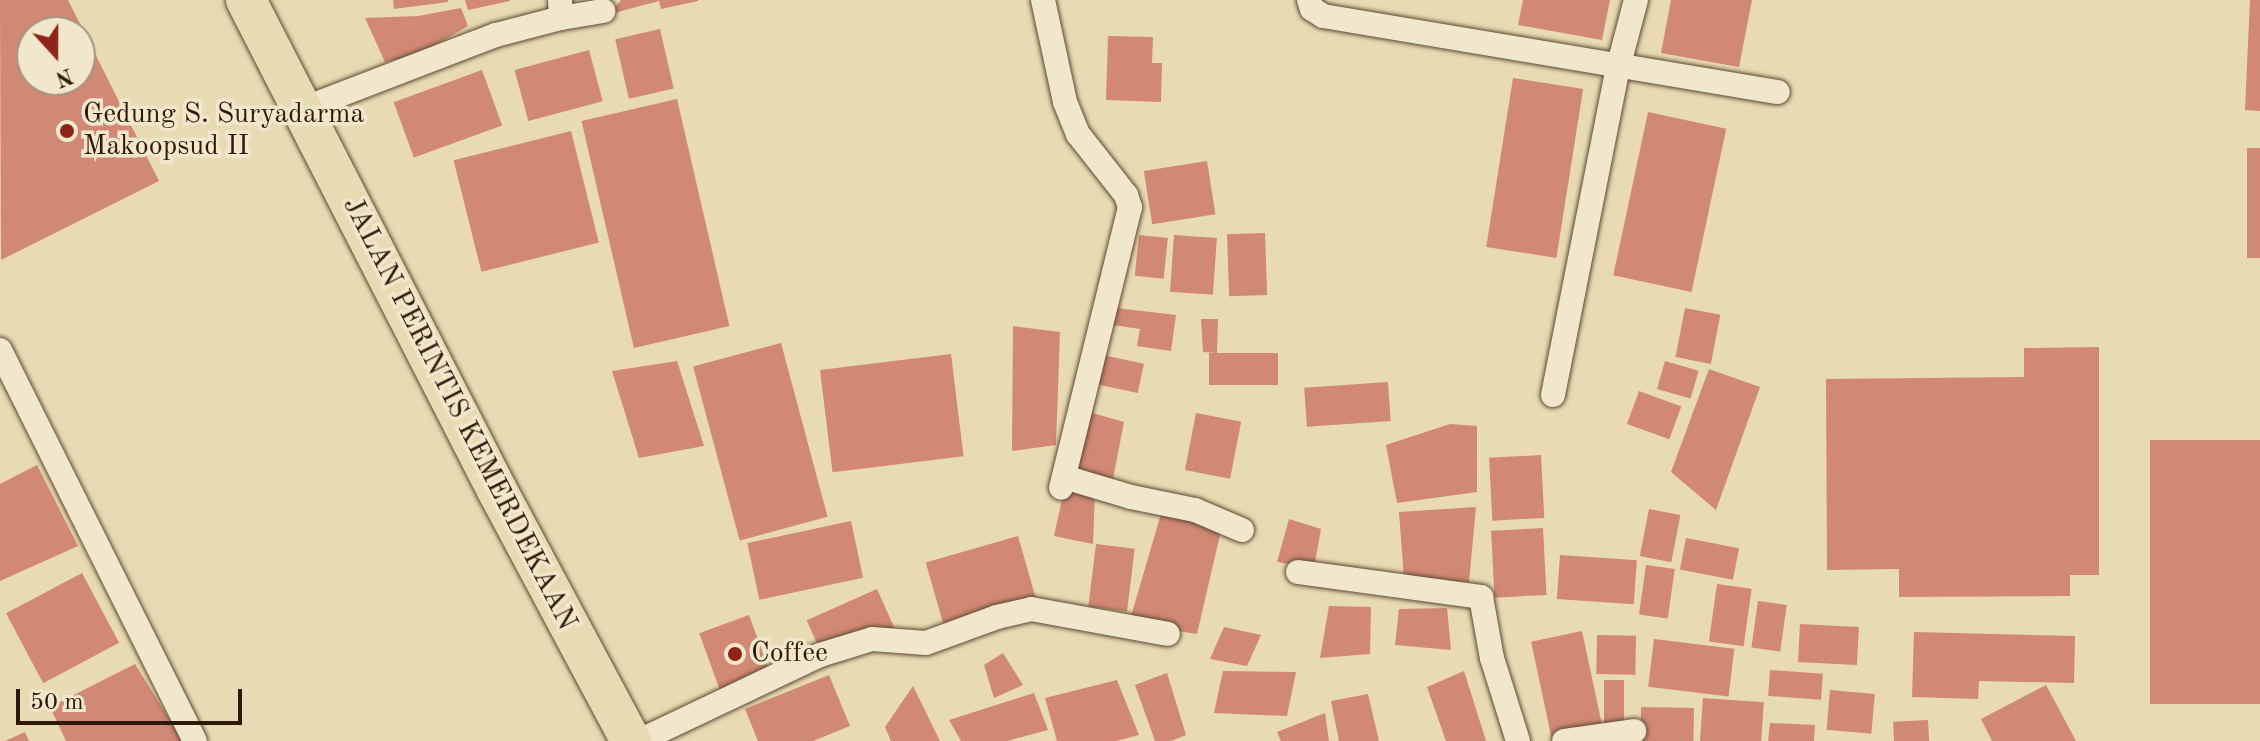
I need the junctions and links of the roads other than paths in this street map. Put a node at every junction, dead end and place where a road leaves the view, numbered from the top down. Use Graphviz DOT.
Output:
graph roads {
  1 [pos="246,0"];
  2 [pos="1043,0"];
  3 [pos="1309,0"];
  4 [pos="1636,0"];
  5 [pos="560,9"];
  6 [pos="603,11"];
  7 [pos="1618,68"];
  8 [pos="1778,92"];
  9 [pos="303,109"];
  10 [pos="0,350"];
  11 [pos="1553,395"];
  12 [pos="1242,530"];
  13 [pos="1298,572"];
  14 [pos="1168,634"];
  15 [pos="1634,731"];
  16 [pos="195,741"];
  17 [pos="631,741"];
  18 [pos="639,741"];
  19 [pos="1518,741"];
  20 [pos="1564,741"];
  1 -- 9 [label="highway, JALAN PERINTIS KEMERDEKAAN"];
  2 -- 12 [label="street"];
  3 -- 7 [label="street"];
  4 -- 7 [label="street"];
  5 -- 6 [label="street"];
  5 -- 9 [label="street"];
  7 -- 8 [label="street"];
  7 -- 11 [label="street"];
  9 -- 17 [label="highway, JALAN PERINTIS KEMERDEKAAN"];
  10 -- 16 [label="street"];
  13 -- 19 [label="street"];
  14 -- 18 [label="street"];
  15 -- 20 [label="street"];
}
